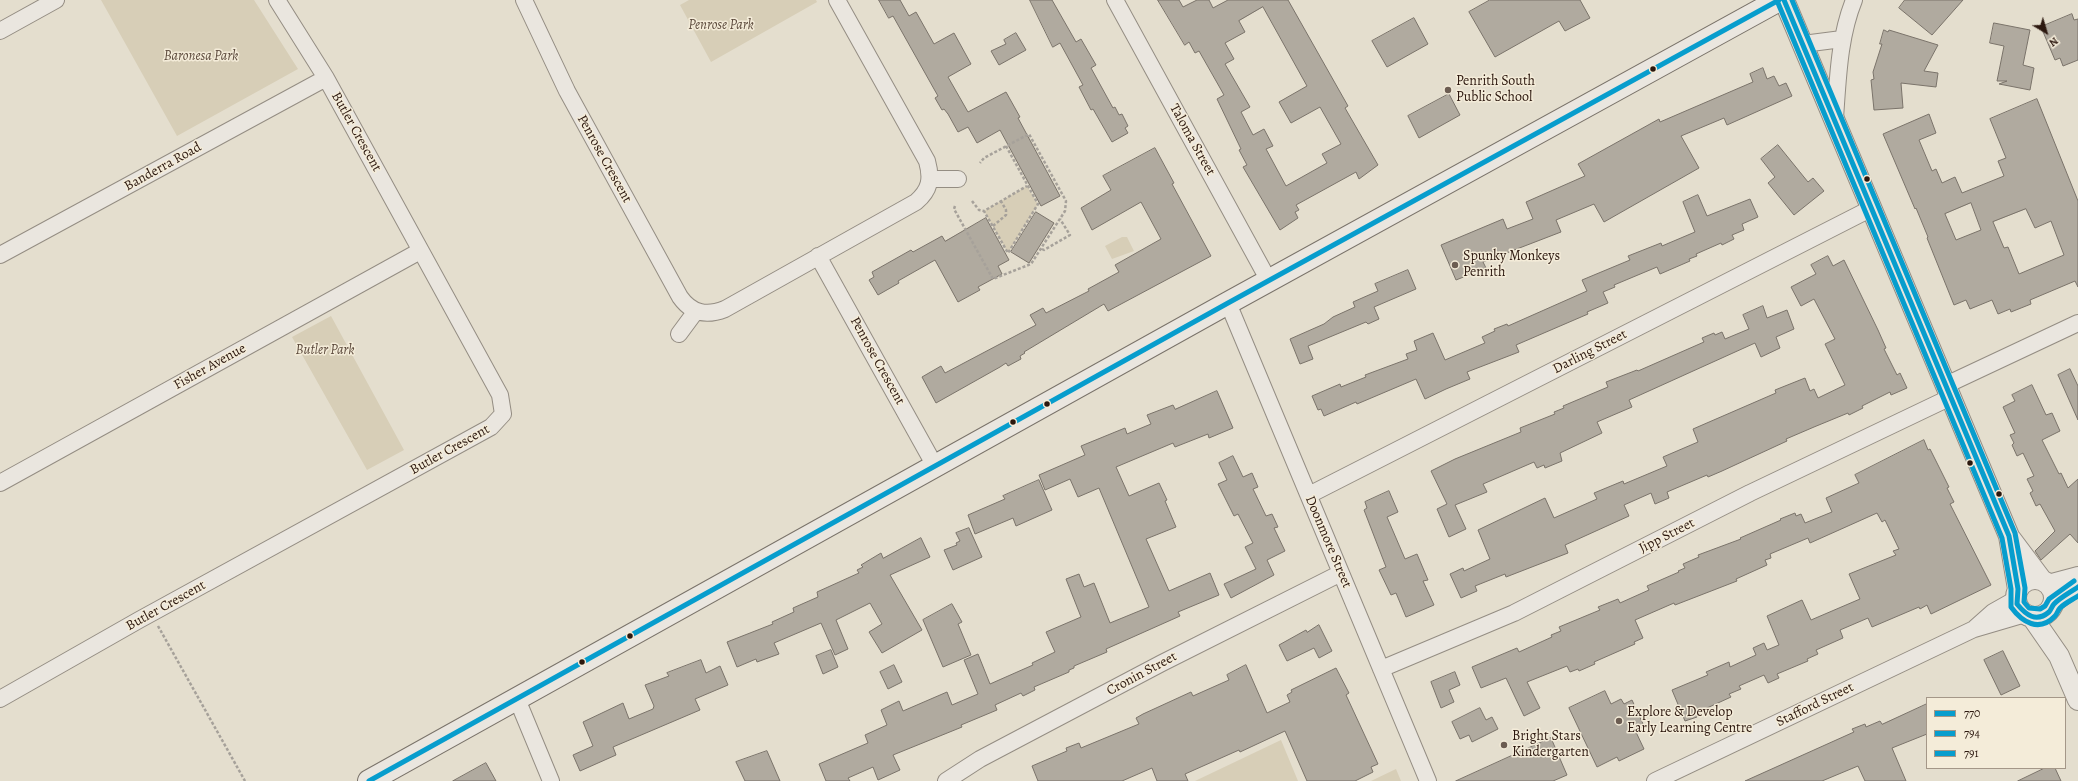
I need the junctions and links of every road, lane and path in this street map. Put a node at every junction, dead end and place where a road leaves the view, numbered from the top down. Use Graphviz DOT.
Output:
graph roads {
  1 [pos="56,0"];
  2 [pos="277,0"];
  3 [pos="524,0"];
  4 [pos="837,0"];
  5 [pos="1115,0"];
  6 [pos="1779,0"];
  7 [pos="1784,0"];
  8 [pos="1854,0"];
  9 [pos="0,31"];
  10 [pos="1842,39"];
  11 [pos="1803,44"];
  12 [pos="326,78"];
  13 [pos="1835,118"];
  14 [pos="1006,146"];
  15 [pos="980,162"];
  16 [pos="931,179"];
  17 [pos="958,179"];
  18 [pos="1028,186"];
  19 [pos="972,201"];
  20 [pos="1001,201"];
  21 [pos="955,206"];
  22 [pos="1872,208"];
  23 [pos="984,211"];
  24 [pos="1060,219"];
  25 [pos="992,226"];
  26 [pos="1042,249"];
  27 [pos="420,250"];
  28 [pos="0,255"];
  29 [pos="818,256"];
  30 [pos="1269,281"];
  31 [pos="1228,303"];
  32 [pos="696,311"];
  33 [pos="2078,323"];
  34 [pos="679,334"];
  35 [pos="1949,391"];
  36 [pos="935,466"];
  37 [pos="0,483"];
  38 [pos="1309,495"];
  39 [pos="2009,536"];
  40 [pos="1341,574"];
  41 [pos="2078,574"];
  42 [pos="2044,581"];
  43 [pos="2078,587"];
  44 [pos="2033,606"];
  45 [pos="151,613"];
  46 [pos="1381,669"];
  47 [pos="0,699"];
  48 [pos="517,699"];
  49 [pos="2078,700"];
  50 [pos="245,781"];
  51 [pos="369,781"];
  52 [pos="551,781"];
  53 [pos="946,781"];
  54 [pos="1428,781"];
  55 [pos="1655,781"];
  1 -- 9 [label="street"];
  2 -- 12 [label="street, Butler Crescent"];
  3 -- 32 [label="street, Penrose Crescent"];
  4 -- 16 [label="street"];
  5 -- 30 [label="street, Taloma Street"];
  6 -- 30 [label="main road"];
  7 -- 11 [label="street"];
  8 -- 10 [label="street"];
  10 -- 11 [label="street"];
  10 -- 13 [label="street"];
  11 -- 13 [label="street"];
  12 -- 27 [label="street, Butler Crescent"];
  12 -- 28 [label="street, Banderra Road"];
  13 -- 22 [label="street"];
  14 -- 15 [label="path"];
  14 -- 18 [label="path"];
  14 -- 24 [label="path"];
  16 -- 17 [label="street"];
  16 -- 29 [label="street"];
  18 -- 20 [label="path"];
  18 -- 25 [label="path"];
  19 -- 23 [label="path"];
  20 -- 23 [label="path"];
  20 -- 25 [label="path"];
  21 -- 26 [label="path"];
  22 -- 35 [label="street"];
  22 -- 38 [label="street, Darling Street"];
  23 -- 25 [label="path"];
  24 -- 26 [label="path"];
  24 -- 26 [label="path"];
  27 -- 37 [label="street, Fisher Avenue"];
  27 -- 45 [label="street, Butler Crescent"];
  29 -- 32 [label="street"];
  29 -- 36 [label="street, Penrose Crescent"];
  30 -- 31 [label="main road"];
  31 -- 36 [label="main road"];
  31 -- 38 [label="street, Doonmore Street"];
  32 -- 34 [label="street"];
  33 -- 35 [label="street, Jipp Street"];
  35 -- 39 [label="street"];
  35 -- 46 [label="street, Jipp Street"];
  36 -- 48 [label="main road"];
  38 -- 40 [label="street, Doonmore Street"];
  39 -- 42 [label="street"];
  39 -- 44 [label="street"];
  40 -- 46 [label="street, Doonmore Street"];
  40 -- 53 [label="street, Cronin Street"];
  41 -- 42 [label="street"];
  42 -- 44 [label="street"];
  42 -- 44 [label="street"];
  43 -- 44 [label="street, Stafford Street"];
  44 -- 49 [label="street"];
  44 -- 55 [label="street, Stafford Street"];
  45 -- 47 [label="street, Butler Crescent"];
  45 -- 50 [label="path"];
  46 -- 54 [label="street, Doonmore Street"];
  48 -- 51 [label="main road"];
  48 -- 52 [label="street"];
}
